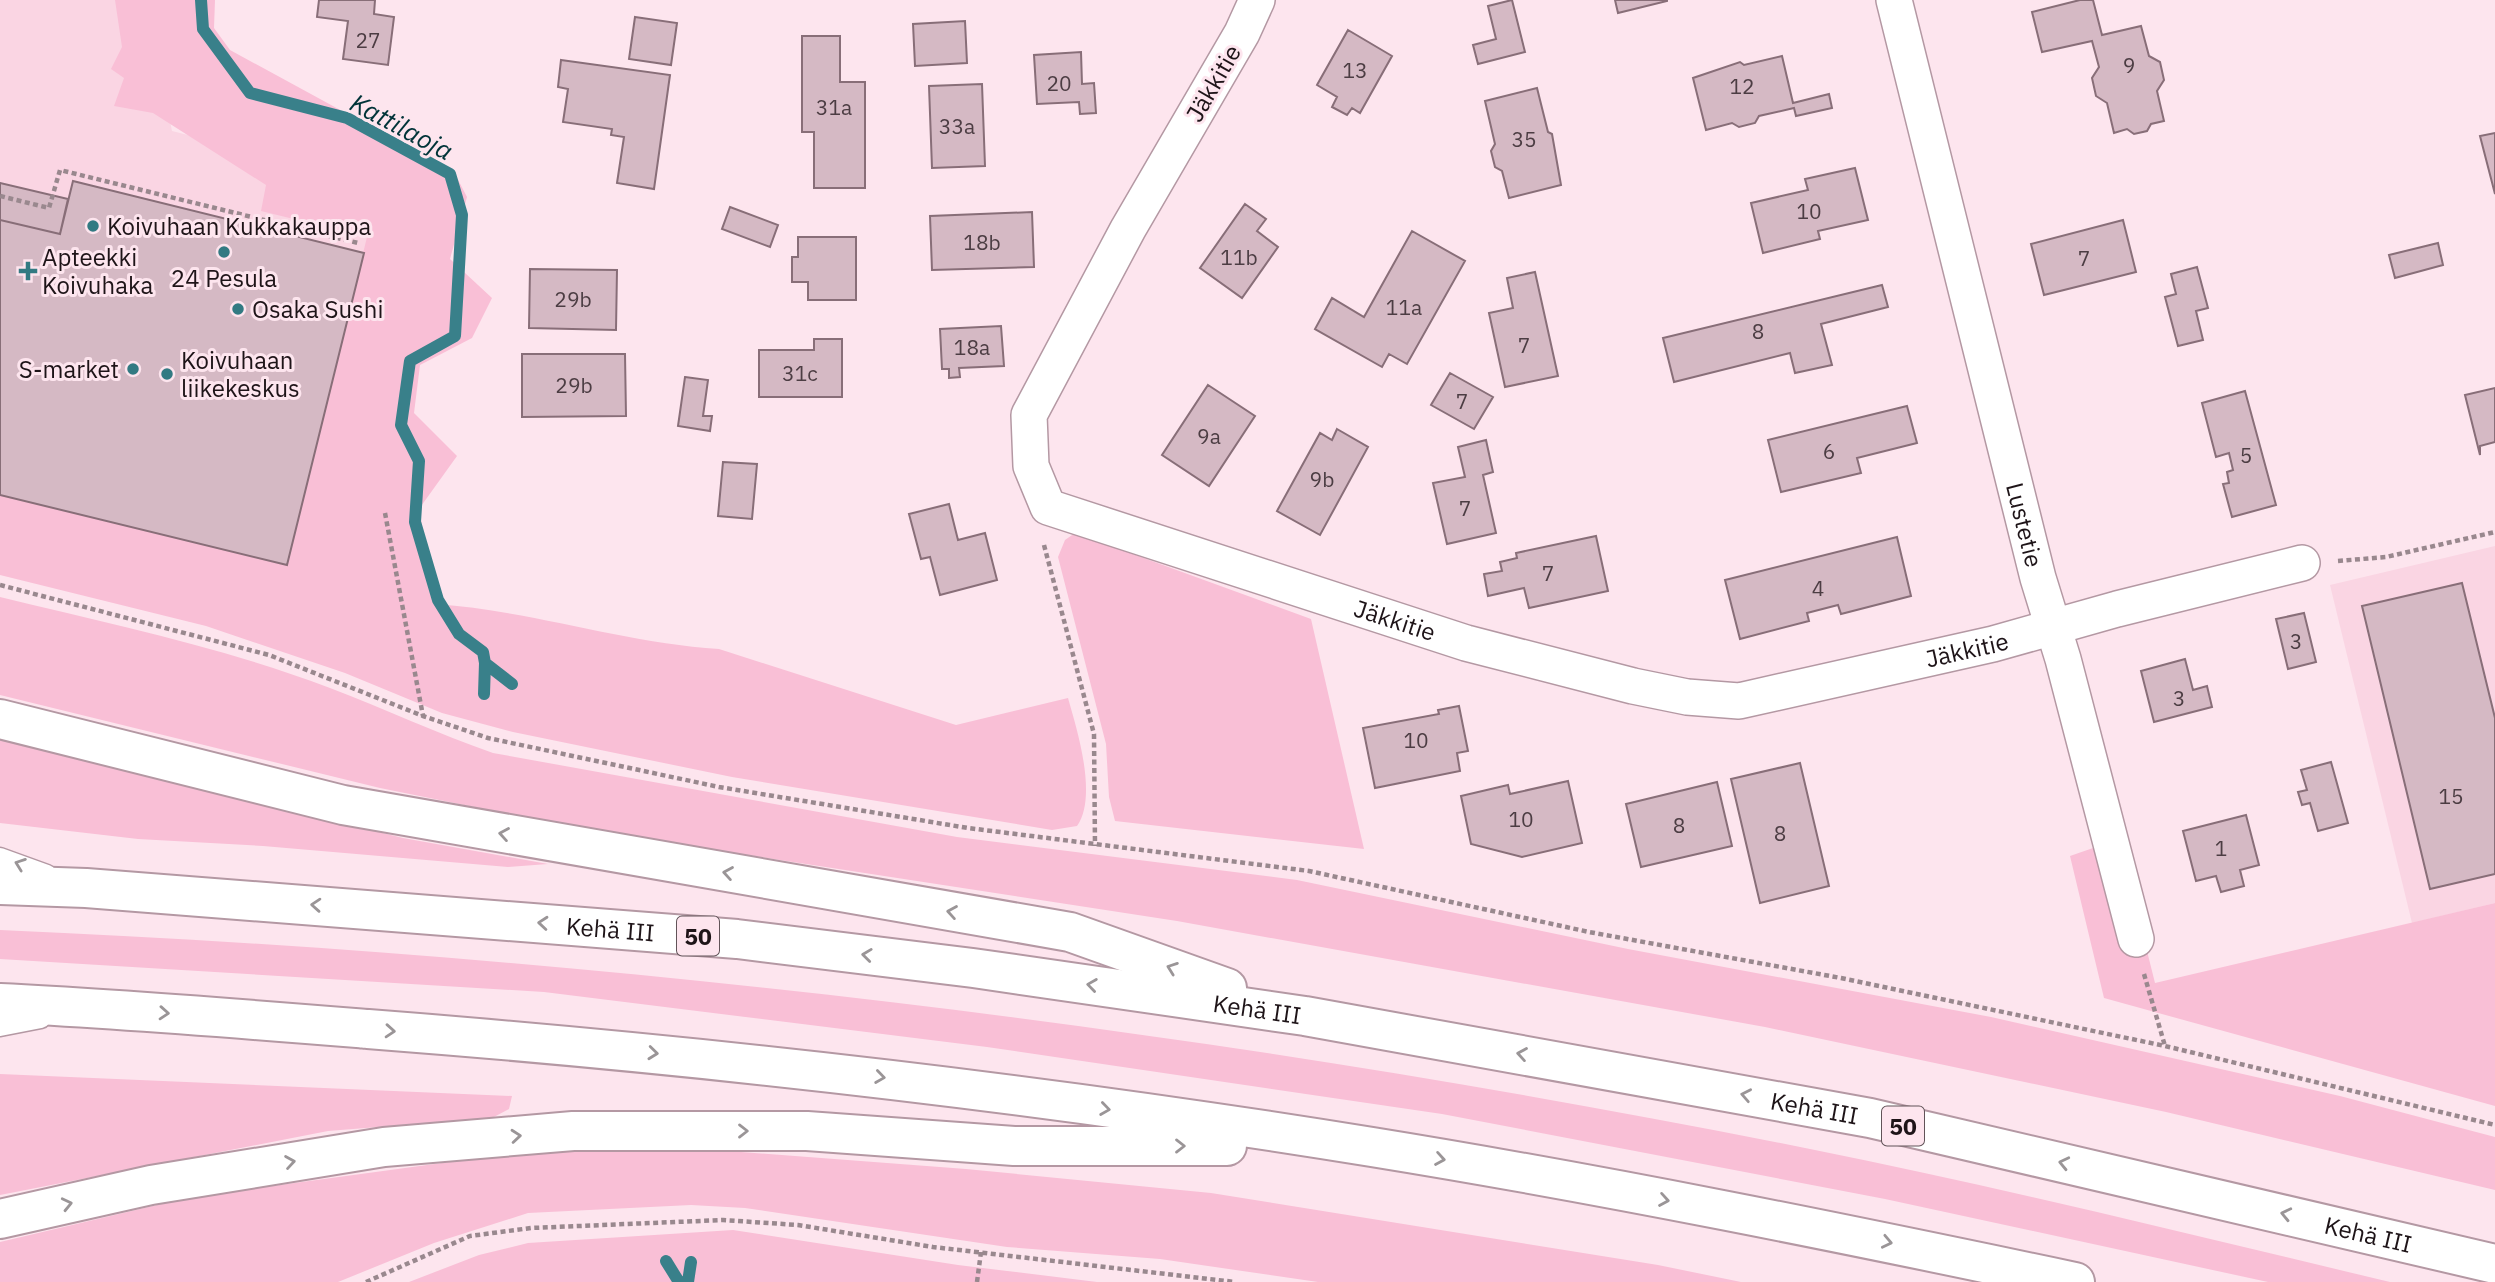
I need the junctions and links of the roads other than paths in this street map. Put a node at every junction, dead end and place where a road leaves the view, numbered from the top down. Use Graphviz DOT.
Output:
graph roads {
  1 [pos="1257,0"];
  2 [pos="1894,0"];
  3 [pos="2302,563"];
  4 [pos="2052,627"];
  5 [pos="0,719"];
  6 [pos="0,857"];
  7 [pos="0,885"];
  8 [pos="86,888"];
  9 [pos="2136,939"];
  10 [pos="0,1003"];
  11 [pos="96,1008"];
  12 [pos="1305,1016"];
  13 [pos="0,1027"];
  14 [pos="1373,1147"];
  15 [pos="0,1219"];
  16 [pos="2495,1264"];
  17 [pos="2075,1282"];
  1 -- 4 [label="street, Jäkkitie"];
  2 -- 4 [label="street, Lustetie"];
  3 -- 4 [label="street, Jäkkitie"];
  4 -- 9 [label="street, Lustetie"];
  12 -- 5 [label="highway, one-way"];
  8 -- 6 [label="lane, one-way"];
  7 -- 8 [label="highway, Kehä III / 50"];
  12 -- 8 [label="highway, Kehä III / 50, one-way"];
  10 -- 11 [label="highway"];
  11 -- 13 [label="lane"];
  11 -- 14 [label="highway, one-way"];
  16 -- 12 [label="highway, Kehä III / 50, one-way"];
  15 -- 14 [label="highway, one-way"];
  14 -- 17 [label="highway, one-way"];
}
